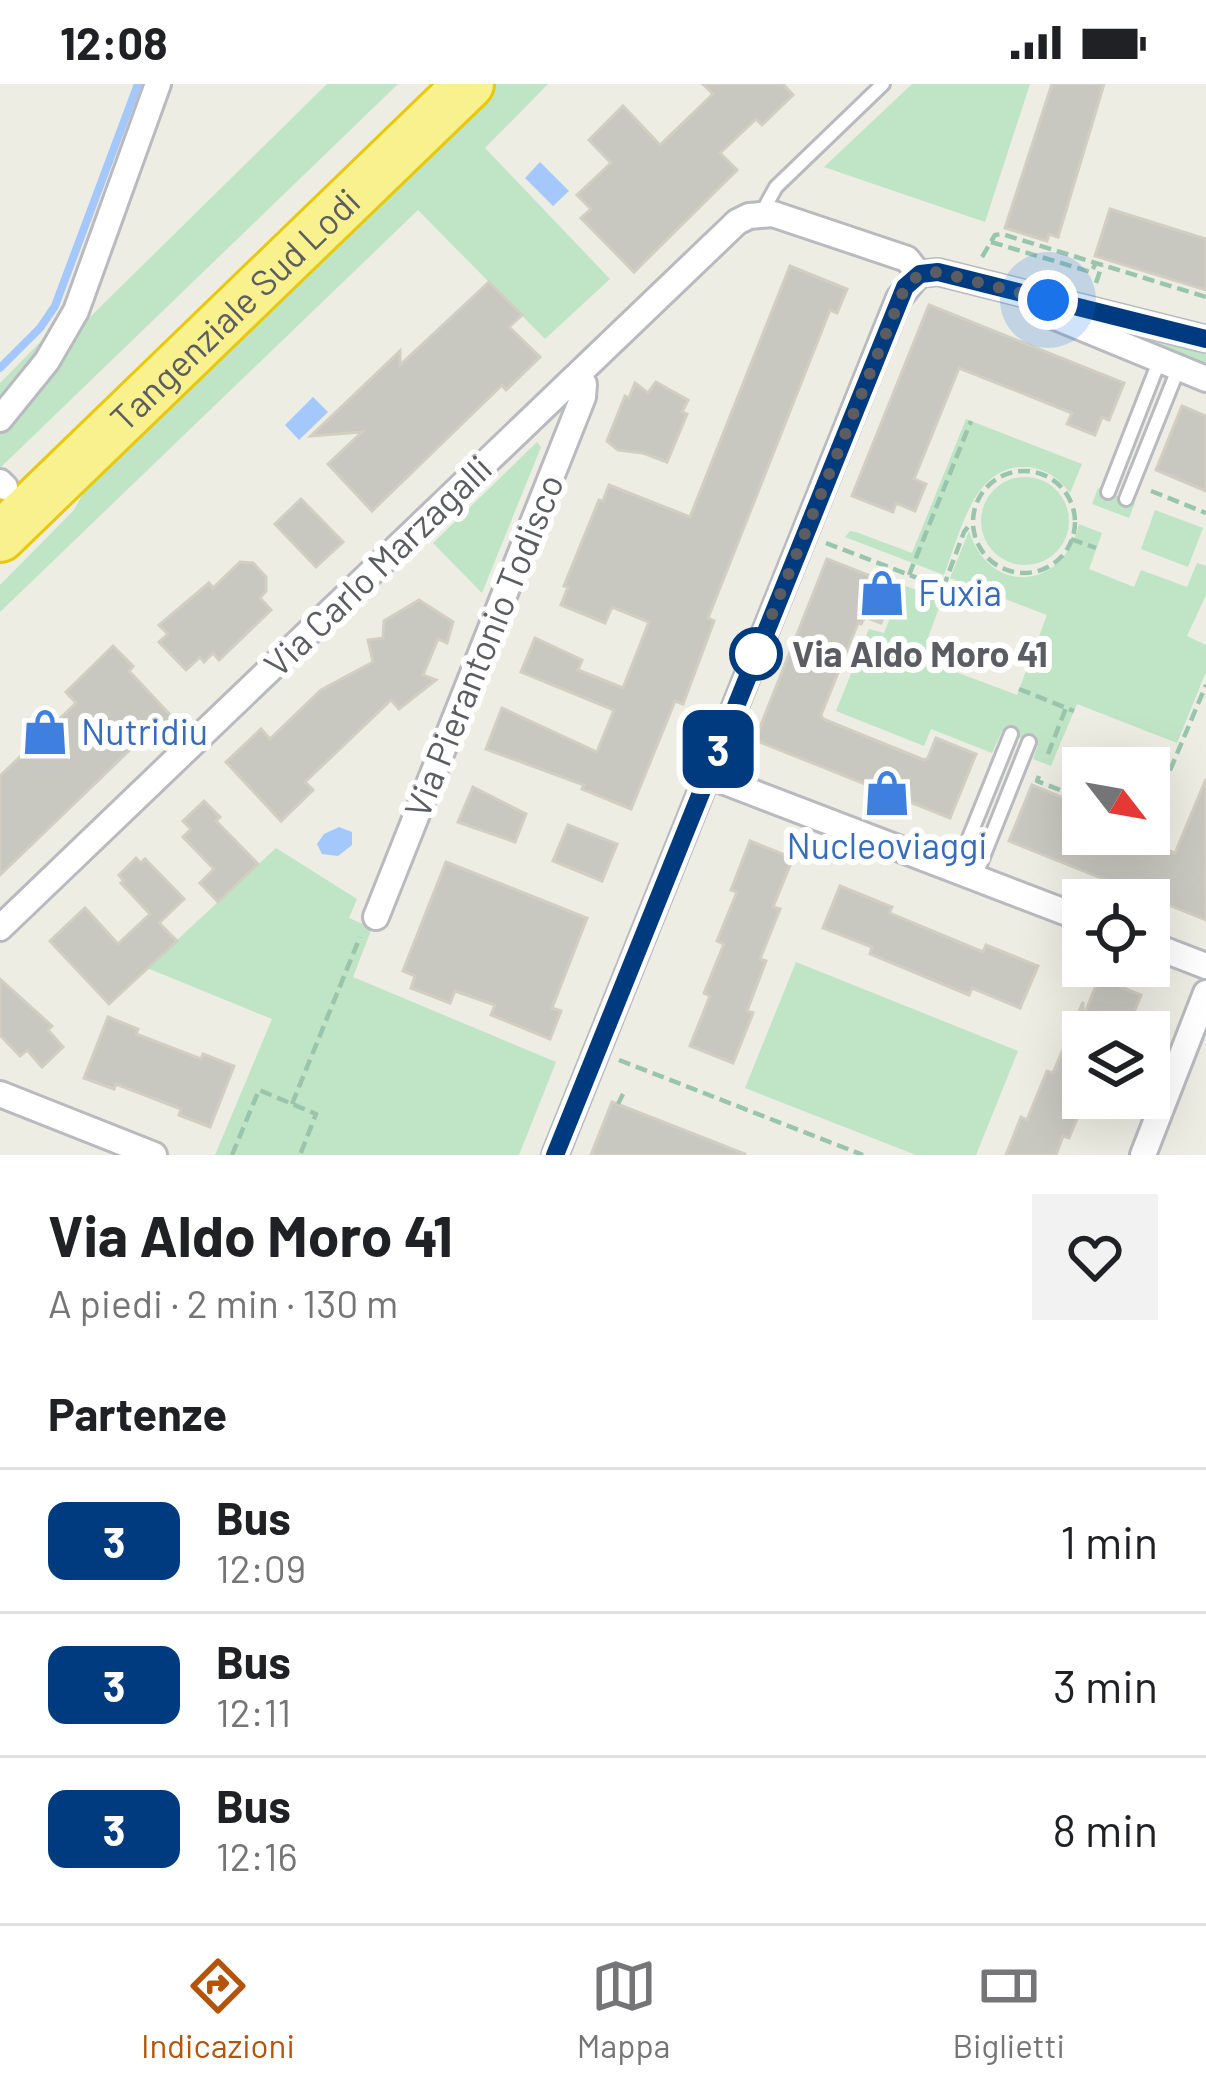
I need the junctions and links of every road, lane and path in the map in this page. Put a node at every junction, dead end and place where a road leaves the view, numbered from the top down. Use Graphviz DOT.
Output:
graph roads {
  1 [pos="158,84"];
  2 [pos="424,84"];
  3 [pos="469,84"];
  4 [pos="883,84"];
  5 [pos="761,214"];
  6 [pos="1002,234"];
  7 [pos="991,242"];
  8 [pos="1099,264"];
  9 [pos="920,274"];
  10 [pos="968,281"];
  11 [pos="1096,283"];
  12 [pos="1206,297"];
  13 [pos="1206,339"];
  14 [pos="1169,363"];
  15 [pos="578,376"];
  16 [pos="1206,379"];
  17 [pos="0,419"];
  18 [pos="971,421"];
  19 [pos="75,464"];
  20 [pos="2,487"];
  21 [pos="1145,489"];
  22 [pos="1108,492"];
  23 [pos="1126,499"];
  24 [pos="1206,513"];
  25 [pos="973,522"];
  26 [pos="804,535"];
  27 [pos="0,537"];
  28 [pos="1071,539"];
  29 [pos="1096,548"];
  30 [pos="0,569"];
  31 [pos="910,575"];
  32 [pos="1206,685"];
  33 [pos="1019,689"];
  34 [pos="1011,734"];
  35 [pos="1029,742"];
  36 [pos="1170,773"];
  37 [pos="707,775"];
  38 [pos="1062,791"];
  39 [pos="965,874"];
  40 [pos="1062,911"];
  41 [pos="376,917"];
  42 [pos="0,928"];
  43 [pos="1170,952"];
  44 [pos="1206,966"];
  45 [pos="1206,993"];
  46 [pos="596,1052"];
  47 [pos="0,1094"];
  48 [pos="622,1094"];
  49 [pos="292,1104"];
  50 [pos="618,1104"];
  51 [pos="154,1155"];
  52 [pos="232,1155"];
  53 [pos="300,1155"];
  54 [pos="555,1155"];
  55 [pos="863,1155"];
  56 [pos="1143,1155"];
  1 -- 17 [label="street"];
  2 -- 20 [label="highway, Tangenziale Sud Lodi"];
  3 -- 19 [label="highway, Tangenziale Sud Lodi"];
  4 -- 5 [label="lane"];
  5 -- 9 [label="street"];
  5 -- 15 [label="street, Via Carlo Marzagalli"];
  6 -- 8 [label="path"];
  7 -- 8 [label="path"];
  8 -- 11 [label="path"];
  8 -- 12 [label="path"];
  9 -- 10 [label="street"];
  9 -- 26 [label="street"];
  10 -- 13 [label="street"];
  10 -- 14 [label="street"];
  14 -- 16 [label="street"];
  14 -- 22 [label="lane"];
  14 -- 23 [label="lane"];
  15 -- 41 [label="street, Via Pierantonio Todisco"];
  15 -- 42 [label="street, Via Carlo Marzagalli"];
  18 -- 31 [label="path"];
  19 -- 27 [label="highway, Tangenziale Sud Lodi"];
  19 -- 30 [label="highway"];
  21 -- 24 [label="path"];
  25 -- 28 [label="path"];
  25 -- 28 [label="path"];
  25 -- 31 [label="path"];
  26 -- 31 [label="path"];
  26 -- 37 [label="street"];
  28 -- 29 [label="path"];
  32 -- 36 [label="path"];
  33 -- 38 [label="path"];
  34 -- 39 [label="lane"];
  35 -- 39 [label="lane"];
  37 -- 39 [label="street"];
  37 -- 46 [label="street"];
  39 -- 40 [label="street"];
  41 -- 49 [label="path"];
  43 -- 44 [label="street"];
  45 -- 56 [label="street"];
  46 -- 54 [label="street"];
  46 -- 55 [label="path"];
  47 -- 51 [label="street"];
  48 -- 50 [label="path"];
  49 -- 52 [label="path"];
  49 -- 53 [label="path"];
}
